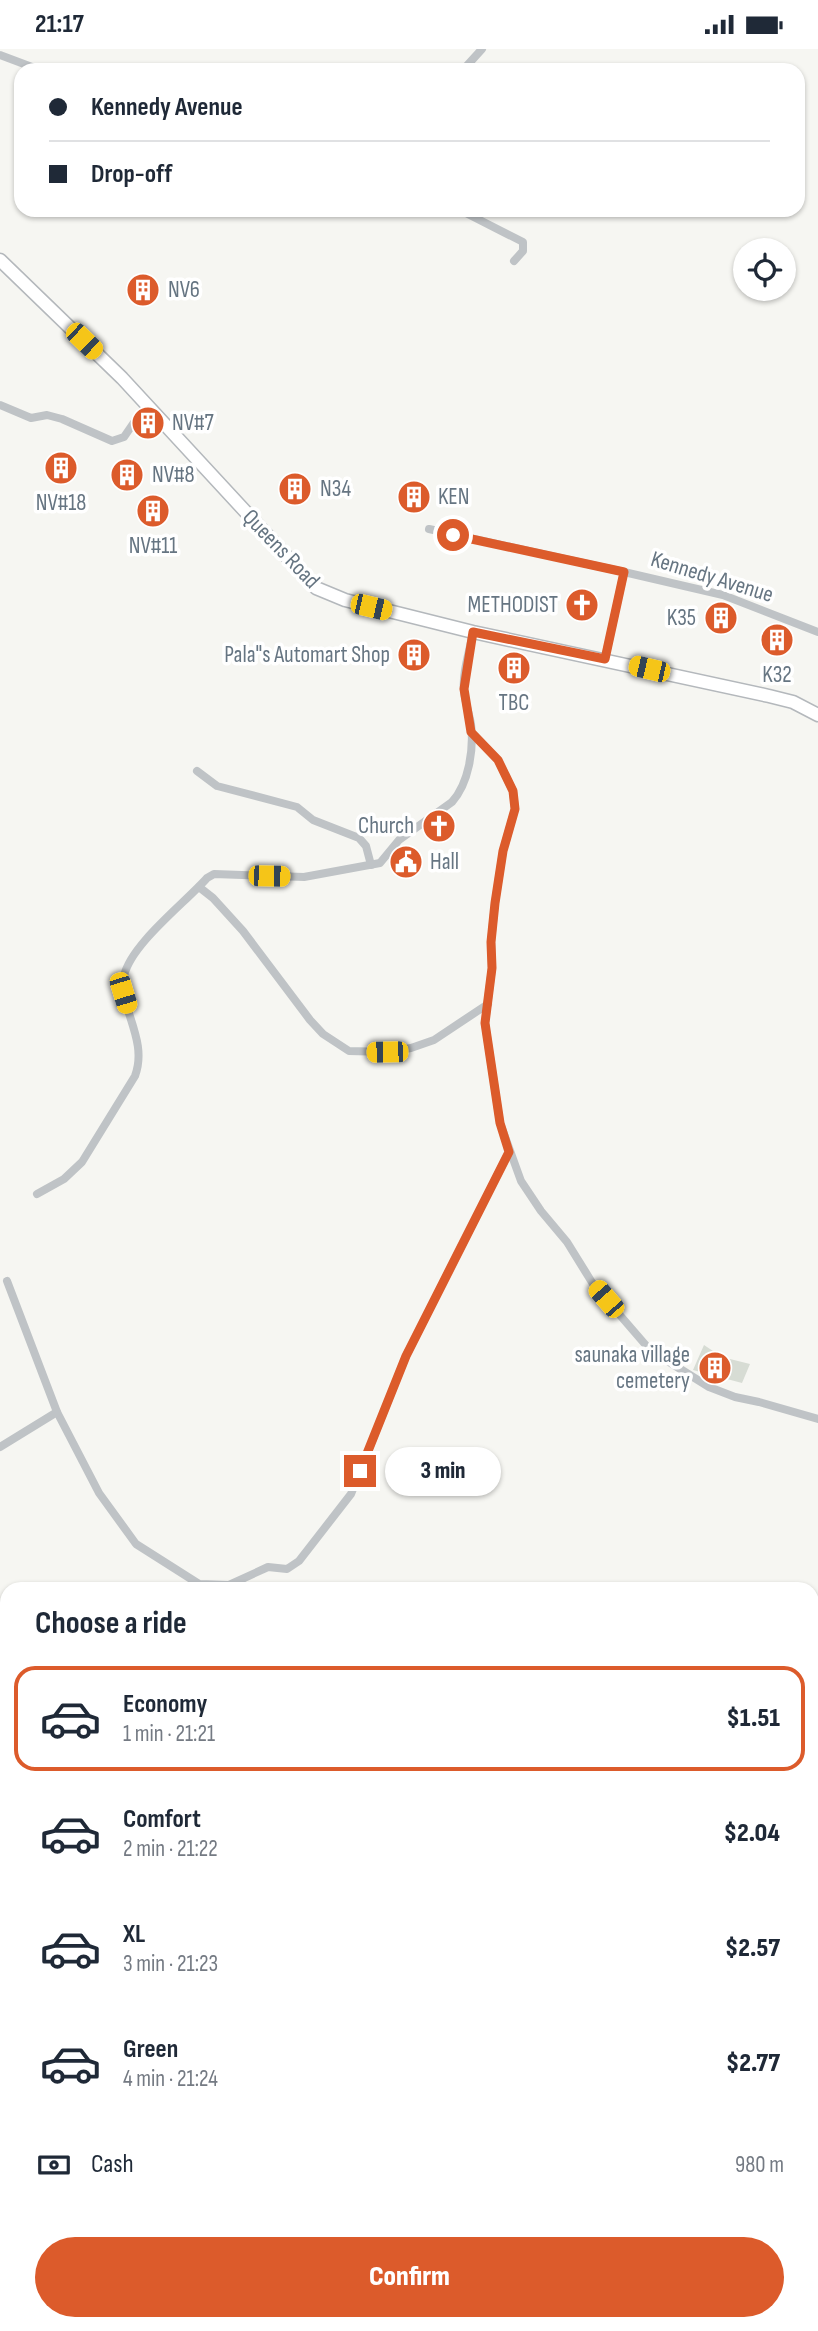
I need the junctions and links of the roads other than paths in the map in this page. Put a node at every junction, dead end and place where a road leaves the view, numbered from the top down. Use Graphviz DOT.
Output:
graph roads {
  1 [pos="482,49"];
  2 [pos="0,55"];
  3 [pos="21,63"];
  4 [pos="469,63"];
  5 [pos="474,217"];
  6 [pos="514,261"];
  7 [pos="3,264"];
  8 [pos="0,405"];
  9 [pos="146,405"];
  10 [pos="429,529"];
  11 [pos="624,572"];
  12 [pos="473,632"];
  13 [pos="818,632"];
  14 [pos="605,659"];
  15 [pos="818,715"];
  16 [pos="471,732"];
  17 [pos="197,771"];
  18 [pos="371,866"];
  19 [pos="199,887"];
  20 [pos="488,1004"];
  21 [pos="509,1152"];
  22 [pos="37,1194"];
  23 [pos="6,1281"];
  24 [pos="57,1412"];
  25 [pos="818,1419"];
  26 [pos="0,1447"];
  27 [pos="196,1582"];
  28 [pos="237,1582"];
  1 -- 4 [label="street"];
  2 -- 3 [label="street"];
  5 -- 6 [label="street"];
  7 -- 9 [label="main road, Queens Road"];
  8 -- 9 [label="street"];
  9 -- 12 [label="main road, Queens Road"];
  10 -- 11 [label="street, Kennedy Avenue"];
  11 -- 13 [label="street, Kennedy Avenue"];
  11 -- 14 [label="street"];
  12 -- 14 [label="main road, Queens Road"];
  12 -- 16 [label="street"];
  14 -- 15 [label="main road, Queens Road"];
  16 -- 18 [label="street"];
  16 -- 20 [label="street"];
  17 -- 18 [label="street"];
  18 -- 19 [label="street"];
  19 -- 20 [label="street"];
  19 -- 22 [label="street"];
  20 -- 21 [label="street"];
  21 -- 25 [label="street"];
  21 -- 28 [label="street"];
  23 -- 24 [label="street"];
  24 -- 26 [label="street"];
  24 -- 27 [label="street"];
}
